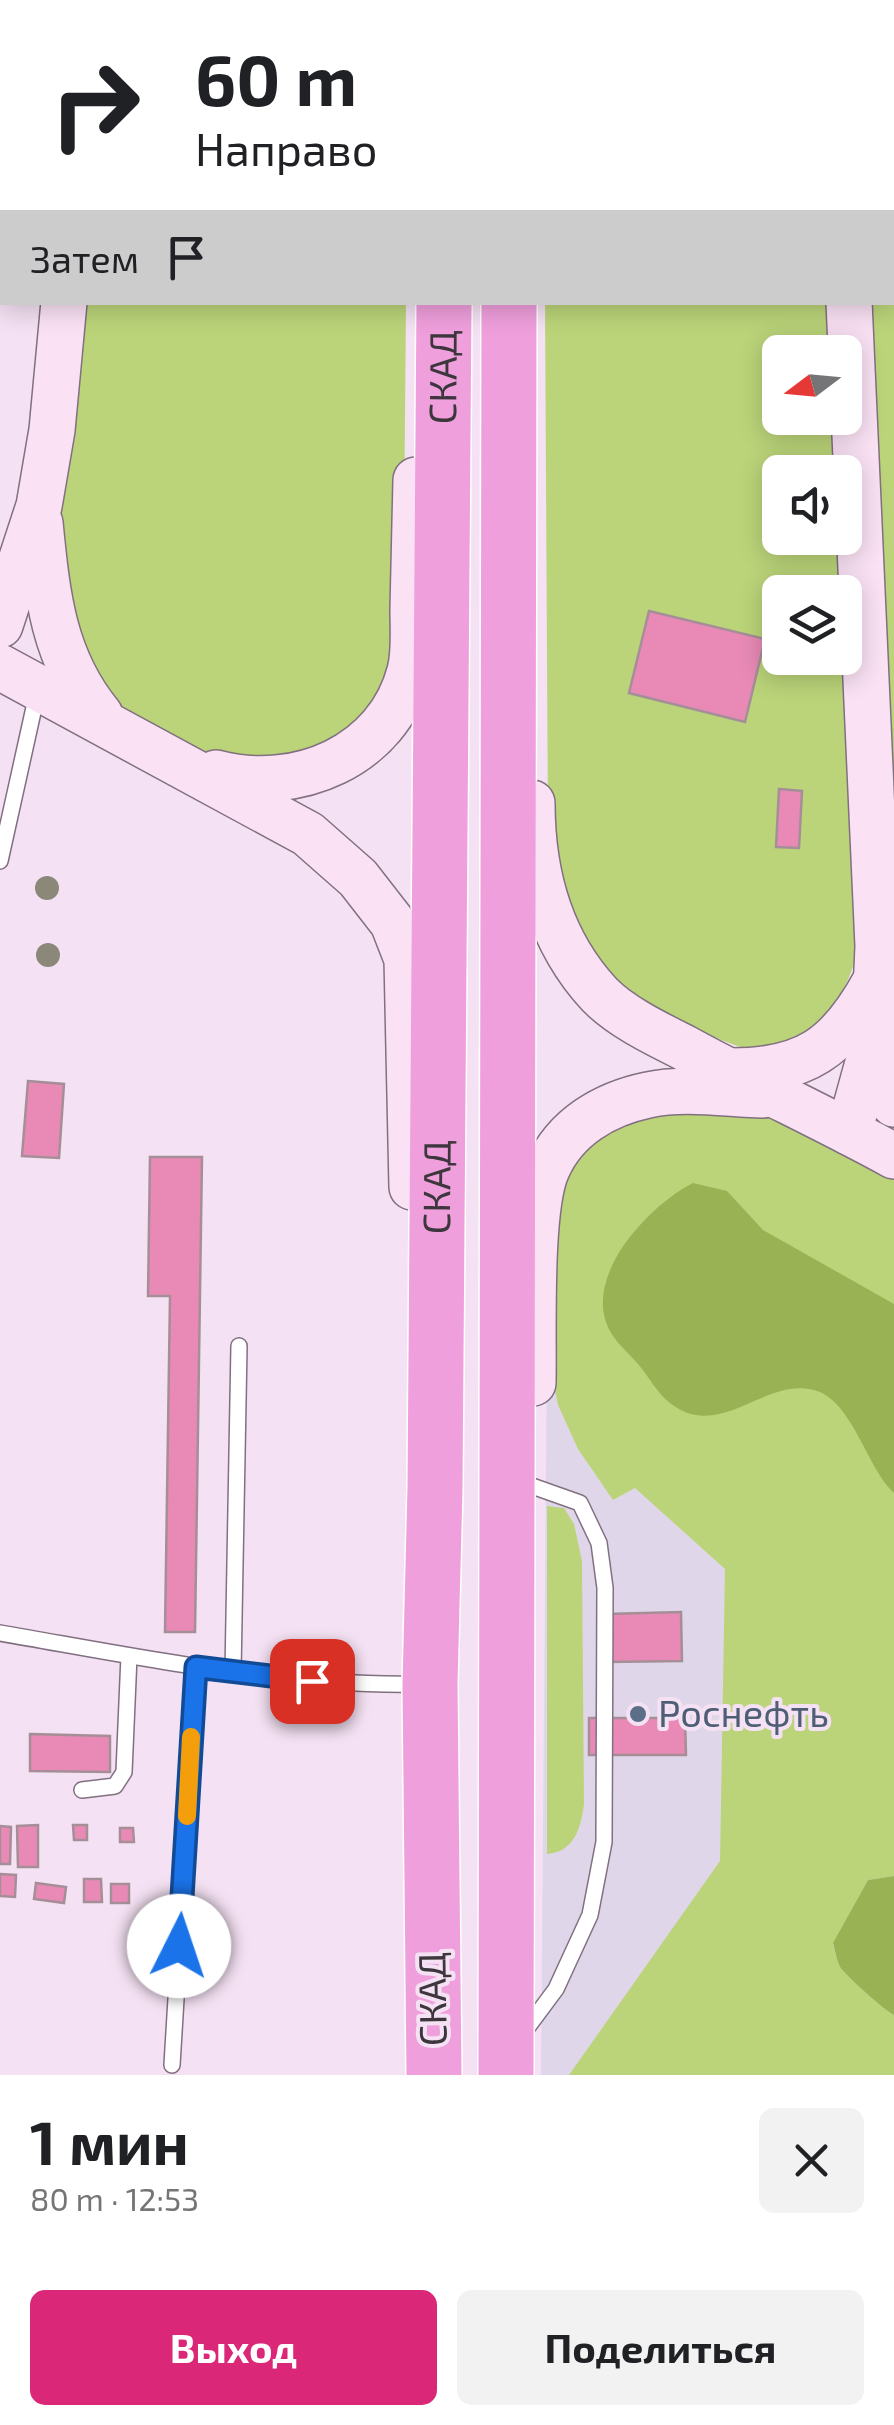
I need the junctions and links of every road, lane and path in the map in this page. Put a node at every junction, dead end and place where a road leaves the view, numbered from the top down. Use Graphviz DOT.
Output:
graph roads {
  1 [pos="64,305"];
  2 [pos="440,305"];
  3 [pos="441,305"];
  4 [pos="511,305"];
  5 [pos="511,305"];
  6 [pos="849,305"];
  7 [pos="39,506"];
  8 [pos="0,546"];
  9 [pos="0,625"];
  10 [pos="19,677"];
  11 [pos="107,724"];
  12 [pos="185,766"];
  13 [pos="0,861"];
  14 [pos="877,978"];
  15 [pos="874,1041"];
  16 [pos="726,1071"];
  17 [pos="775,1095"];
  18 [pos="894,1104"];
  19 [pos="849,1132"];
  20 [pos="894,1156"];
  21 [pos="239,1346"];
  22 [pos="510,1479"];
  23 [pos="435,1488"];
  24 [pos="0,1634"];
  25 [pos="129,1656"];
  26 [pos="196,1667"];
  27 [pos="233,1672"];
  28 [pos="430,1684"];
  29 [pos="82,1790"];
  30 [pos="172,2065"];
  31 [pos="507,2065"];
  32 [pos="434,2075"];
  1 -- 7 [label="main road"];
  2 -- 12 [label="main road"];
  3 -- 23 [label="highway, СКАД"];
  4 -- 16 [label="main road"];
  5 -- 22 [label="highway, СКАД"];
  6 -- 14 [label="main road"];
  7 -- 8 [label="main road"];
  7 -- 9 [label="main road"];
  7 -- 11 [label="main road"];
  10 -- 11 [label="main road"];
  10 -- 13 [label="lane"];
  11 -- 12 [label="main road"];
  12 -- 23 [label="main road"];
  14 -- 15 [label="main road"];
  14 -- 16 [label="main road"];
  15 -- 18 [label="main road"];
  15 -- 19 [label="main road"];
  16 -- 17 [label="main road"];
  17 -- 19 [label="main road"];
  17 -- 22 [label="main road"];
  19 -- 20 [label="main road"];
  21 -- 27 [label="lane"];
  22 -- 31 [label="highway, СКАД"];
  22 -- 31 [label="lane"];
  23 -- 28 [label="highway, СКАД"];
  24 -- 25 [label="lane"];
  25 -- 26 [label="lane"];
  25 -- 29 [label="lane"];
  26 -- 27 [label="lane"];
  26 -- 30 [label="lane"];
  27 -- 28 [label="lane"];
  28 -- 32 [label="highway, СКАД"];
}
